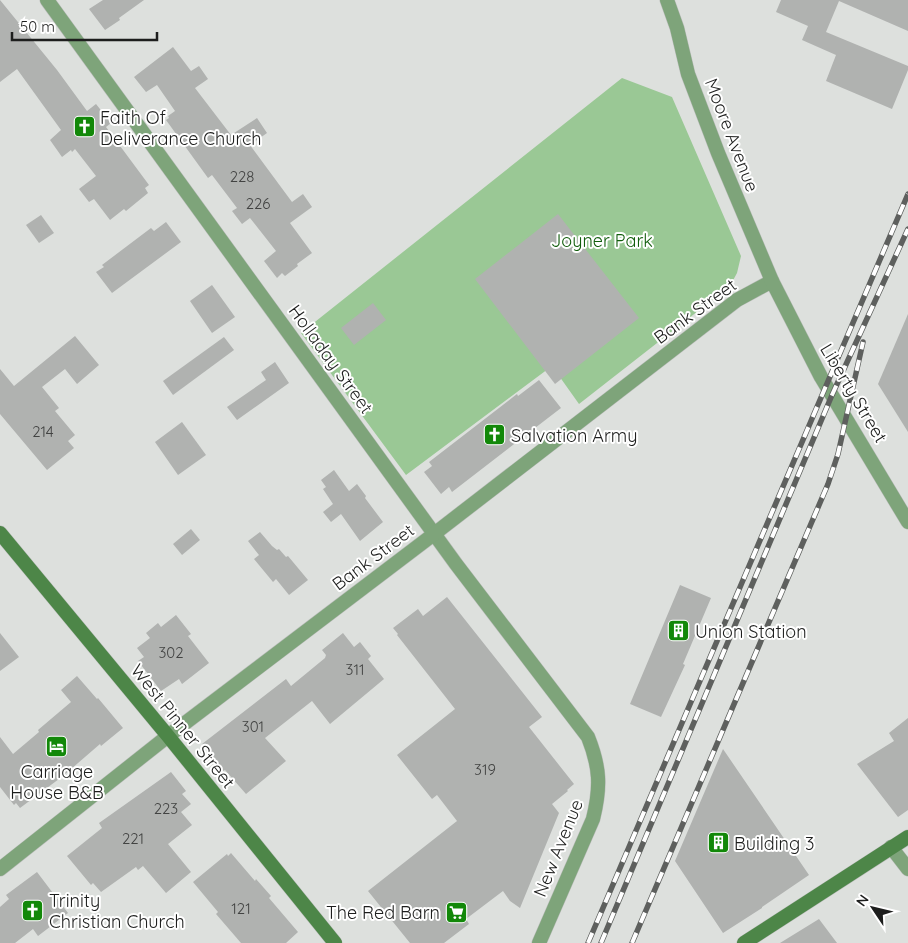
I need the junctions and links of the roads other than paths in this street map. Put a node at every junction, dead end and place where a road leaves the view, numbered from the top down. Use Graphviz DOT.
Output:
graph roads {
  1 [pos="47,0"];
  2 [pos="667,0"];
  3 [pos="772,281"];
  4 [pos="908,522"];
  5 [pos="0,533"];
  6 [pos="434,534"];
  7 [pos="168,736"];
  8 [pos="588,737"];
  9 [pos="908,837"];
  10 [pos="891,847"];
  11 [pos="0,869"];
  12 [pos="908,869"];
  13 [pos="335,943"];
  14 [pos="540,943"];
  15 [pos="744,943"];
  1 -- 6 [label="street, Holladay Street"];
  2 -- 3 [label="street, Moore Avenue"];
  3 -- 4 [label="street, Liberty Street"];
  3 -- 6 [label="street, Bank Street"];
  5 -- 7 [label="main road, West Pinner Street"];
  6 -- 7 [label="street, Bank Street"];
  6 -- 8 [label="street, Holladay Street"];
  7 -- 11 [label="street, Bank Street"];
  7 -- 13 [label="main road, West Pinner Street"];
  8 -- 14 [label="street, New Avenue"];
  9 -- 10 [label="main road"];
  10 -- 12 [label="street"];
  10 -- 15 [label="main road"];
}
